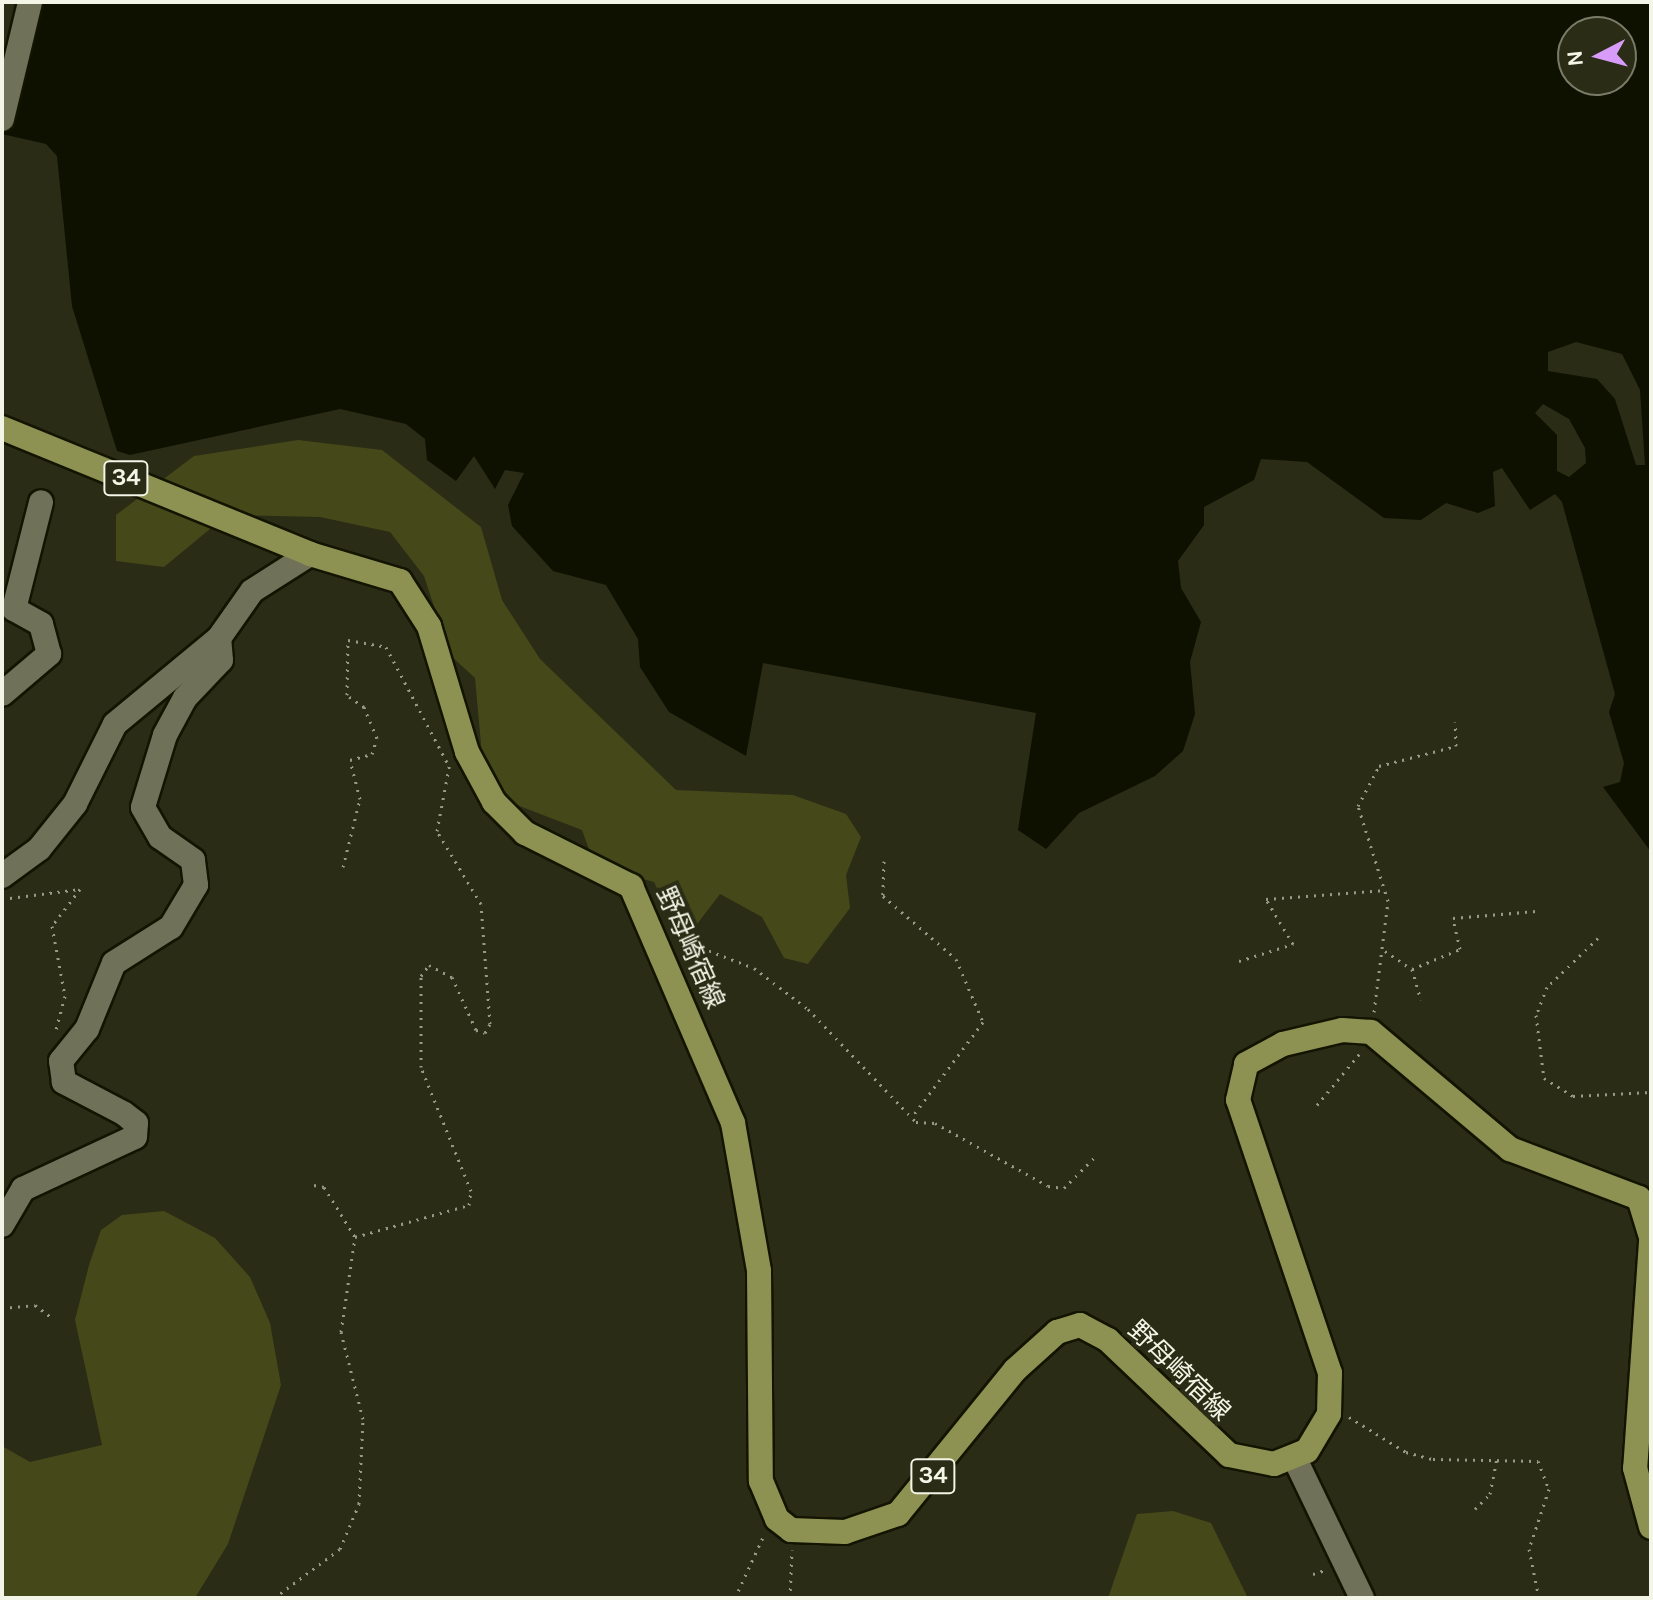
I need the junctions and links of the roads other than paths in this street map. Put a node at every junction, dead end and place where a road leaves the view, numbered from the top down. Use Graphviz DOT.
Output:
graph roads {
  1 [pos="30,2"];
  2 [pos="2,119"];
  3 [pos="2,428"];
  4 [pos="41,502"];
  5 [pos="310,554"];
  6 [pos="219,638"];
  7 [pos="2,694"];
  8 [pos="2,876"];
  9 [pos="1649,1200"];
  10 [pos="2,1225"];
  11 [pos="1651,1240"];
  12 [pos="1296,1461"];
  13 [pos="1651,1527"];
  14 [pos="1362,1598"];
  1 -- 2 [label="street"];
  3 -- 5 [label="main road, 野母崎宿線 / 34"];
  4 -- 7 [label="street"];
  5 -- 6 [label="street"];
  5 -- 12 [label="main road, 野母崎宿線 / 34"];
  6 -- 8 [label="street"];
  6 -- 10 [label="street"];
  9 -- 11 [label="main road"];
  9 -- 12 [label="main road"];
  11 -- 13 [label="main road"];
  12 -- 14 [label="street"];
}
